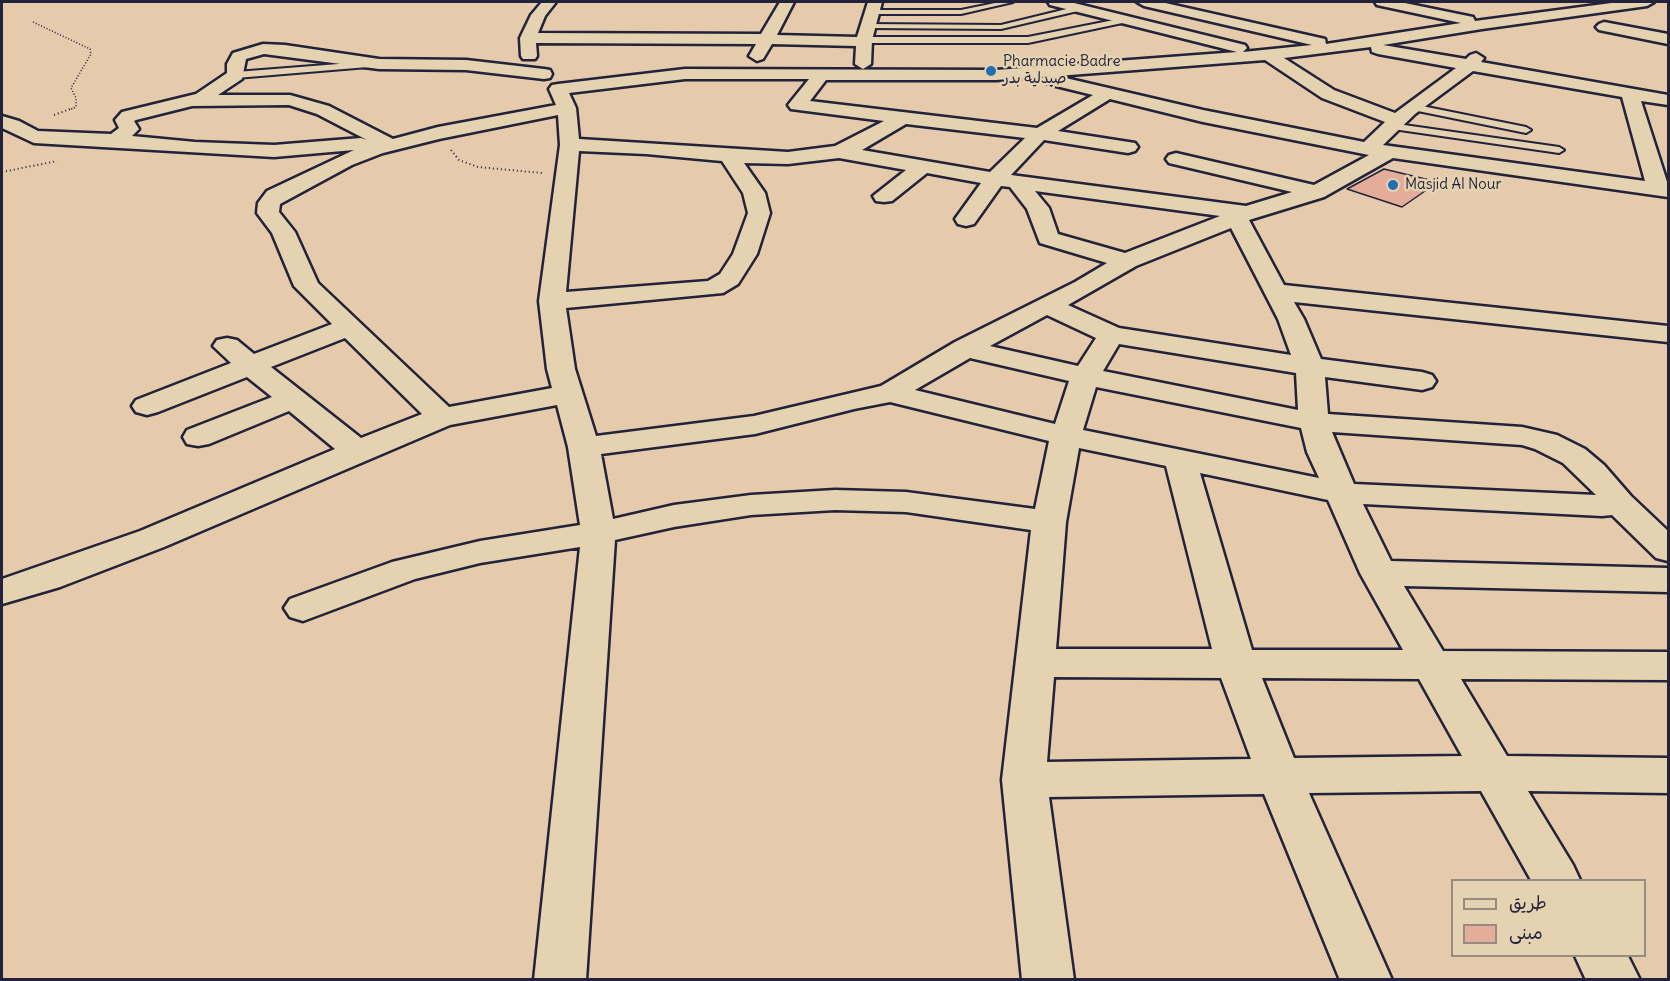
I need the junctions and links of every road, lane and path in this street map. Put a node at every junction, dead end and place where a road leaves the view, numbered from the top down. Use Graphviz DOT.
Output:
graph roads {
  1 [pos="549,2"];
  2 [pos="787,2"];
  3 [pos="1009,2"];
  4 [pos="1055,2"];
  5 [pos="1144,2"];
  6 [pos="1382,2"];
  7 [pos="1444,2"];
  8 [pos="1079,8"];
  9 [pos="1616,8"];
  10 [pos="1495,14"];
  11 [pos="1124,20"];
  12 [pos="33,22"];
  13 [pos="868,24"];
  14 [pos="1668,27"];
  15 [pos="528,38"];
  16 [pos="765,39"];
  17 [pos="1668,39"];
  18 [pos="1349,40"];
  19 [pos="1264,55"];
  20 [pos="379,63"];
  21 [pos="1469,66"];
  22 [pos="749,74"];
  23 [pos="1033,74"];
  24 [pos="236,75"];
  25 [pos="820,75"];
  26 [pos="556,90"];
  27 [pos="1106,94"];
  28 [pos="1630,94"];
  29 [pos="886,96"];
  30 [pos="1668,100"];
  31 [pos="194,101"];
  32 [pos="243,102"];
  33 [pos="1412,107"];
  34 [pos="826,110"];
  35 [pos="7,123"];
  36 [pos="813,124"];
  37 [pos="1365,126"];
  38 [pos="1391,126"];
  39 [pos="1526,130"];
  40 [pos="438,133"];
  41 [pos="240,134"];
  42 [pos="1040,134"];
  43 [pos="115,140"];
  44 [pos="396,141"];
  45 [pos="570,145"];
  46 [pos="1128,147"];
  47 [pos="1368,149"];
  48 [pos="1559,150"];
  49 [pos="839,152"];
  50 [pos="1390,152"];
  51 [pos="729,156"];
  52 [pos="1176,159"];
  53 [pos="923,167"];
  54 [pos="567,174"];
  55 [pos="1006,180"];
  56 [pos="1663,190"];
  57 [pos="1316,192"];
  58 [pos="884,196"];
  59 [pos="1242,215"];
  60 [pos="966,219"];
  61 [pos="1127,261"];
  62 [pos="1275,292"];
  63 [pos="552,301"];
  64 [pos="1046,305"];
  65 [pos="349,327"];
  66 [pos="1668,334"];
  67 [pos="1112,335"];
  68 [pos="227,346"];
  69 [pos="966,348"];
  70 [pos="250,365"];
  71 [pos="1310,367"];
  72 [pos="1085,376"];
  73 [pos="1422,381"];
  74 [pos="890,393"];
  75 [pos="569,394"];
  76 [pos="292,399"];
  77 [pos="147,406"];
  78 [pos="442,417"];
  79 [pos="1314,422"];
  80 [pos="1066,436"];
  81 [pos="198,437"];
  82 [pos="584,447"];
  83 [pos="357,451"];
  84 [pos="1180,460"];
  85 [pos="1343,492"];
  86 [pos="1616,500"];
  87 [pos="1049,522"];
  88 [pos="598,533"];
  89 [pos="1668,550"];
  90 [pos="1378,573"];
  91 [pos="1668,580"];
  92 [pos="2,592"];
  93 [pos="303,608"];
  94 [pos="1034,663"];
  95 [pos="1236,664"];
  96 [pos="1431,666"];
  97 [pos="1668,666"];
  98 [pos="1493,773"];
  99 [pos="1668,775"];
  100 [pos="1279,776"];
  101 [pos="1024,780"];
  102 [pos="1555,879"];
  103 [pos="1601,957"];
  104 [pos="560,980"];
  105 [pos="1048,980"];
  106 [pos="1366,980"];
  107 [pos="1614,980"];
  1 -- 15 [label="street"];
  2 -- 16 [label="street"];
  3 -- 13 [label="lane"];
  4 -- 8 [label="street"];
  5 -- 18 [label="street"];
  6 -- 10 [label="street"];
  7 -- 10 [label="street"];
  8 -- 11 [label="street"];
  8 -- 13 [label="lane"];
  9 -- 10 [label="street"];
  9 -- 14 [label="street"];
  9 -- 17 [label="street"];
  10 -- 18 [label="street"];
  10 -- 21 [label="street"];
  11 -- 13 [label="lane"];
  11 -- 19 [label="street"];
  12 -- 35 [label="path"];
  13 -- 16 [label="street"];
  13 -- 29 [label="street"];
  15 -- 16 [label="street"];
  15 -- 26 [label="street"];
  16 -- 22 [label="street"];
  18 -- 19 [label="street"];
  18 -- 21 [label="street"];
  19 -- 23 [label="street"];
  19 -- 38 [label="street"];
  20 -- 24 [label="lane"];
  20 -- 24 [label="street"];
  20 -- 26 [label="street"];
  21 -- 28 [label="street"];
  21 -- 33 [label="street"];
  22 -- 25 [label="street"];
  22 -- 26 [label="street"];
  23 -- 27 [label="street"];
  23 -- 29 [label="street"];
  24 -- 31 [label="street"];
  25 -- 29 [label="street"];
  25 -- 34 [label="street"];
  26 -- 40 [label="street"];
  26 -- 45 [label="street"];
  27 -- 42 [label="street"];
  27 -- 47 [label="street"];
  28 -- 30 [label="street"];
  28 -- 56 [label="street"];
  29 -- 34 [label="street"];
  29 -- 42 [label="street"];
  29 -- 49 [label="street"];
  31 -- 32 [label="street"];
  31 -- 43 [label="street"];
  32 -- 41 [label="street"];
  32 -- 44 [label="street"];
  33 -- 38 [label="street"];
  33 -- 39 [label="lane"];
  34 -- 36 [label="street"];
  35 -- 43 [label="street"];
  37 -- 38 [label="street"];
  38 -- 47 [label="street"];
  38 -- 48 [label="lane"];
  40 -- 44 [label="street"];
  40 -- 54 [label="path"];
  41 -- 43 [label="street"];
  41 -- 44 [label="street"];
  42 -- 46 [label="street"];
  42 -- 55 [label="street"];
  44 -- 65 [label="street"];
  45 -- 51 [label="street"];
  45 -- 54 [label="street"];
  47 -- 50 [label="street"];
  49 -- 51 [label="street"];
  49 -- 53 [label="street"];
  50 -- 56 [label="street"];
  50 -- 57 [label="street"];
  51 -- 63 [label="street"];
  52 -- 57 [label="street"];
  53 -- 55 [label="street"];
  53 -- 58 [label="street"];
  54 -- 63 [label="street"];
  55 -- 59 [label="street"];
  55 -- 60 [label="street"];
  55 -- 61 [label="street"];
  57 -- 59 [label="street"];
  59 -- 61 [label="street"];
  59 -- 62 [label="street"];
  61 -- 64 [label="street"];
  62 -- 66 [label="street"];
  62 -- 71 [label="street"];
  63 -- 75 [label="street"];
  64 -- 67 [label="street"];
  64 -- 69 [label="street"];
  65 -- 70 [label="street"];
  65 -- 78 [label="street"];
  67 -- 71 [label="street"];
  67 -- 72 [label="street"];
  68 -- 70 [label="street"];
  69 -- 72 [label="street"];
  69 -- 74 [label="street"];
  70 -- 76 [label="street"];
  70 -- 77 [label="street"];
  71 -- 73 [label="street"];
  71 -- 79 [label="street"];
  72 -- 79 [label="street"];
  72 -- 80 [label="street"];
  74 -- 80 [label="street"];
  74 -- 82 [label="street"];
  75 -- 78 [label="street"];
  75 -- 82 [label="street"];
  76 -- 81 [label="street"];
  76 -- 83 [label="street"];
  78 -- 83 [label="street"];
  79 -- 85 [label="street"];
  79 -- 86 [label="street"];
  80 -- 84 [label="street"];
  80 -- 87 [label="street"];
  82 -- 88 [label="street"];
  83 -- 92 [label="street"];
  84 -- 85 [label="street"];
  84 -- 95 [label="street"];
  85 -- 86 [label="street"];
  85 -- 90 [label="street"];
  86 -- 89 [label="street"];
  87 -- 88 [label="street"];
  87 -- 94 [label="street"];
  88 -- 93 [label="street"];
  88 -- 104 [label="street"];
  90 -- 91 [label="street"];
  90 -- 96 [label="street"];
  94 -- 95 [label="street"];
  94 -- 101 [label="street"];
  95 -- 96 [label="street"];
  95 -- 100 [label="street"];
  96 -- 97 [label="street"];
  96 -- 98 [label="street"];
  98 -- 99 [label="street"];
  98 -- 100 [label="street"];
  98 -- 102 [label="street"];
  100 -- 101 [label="street"];
  100 -- 106 [label="street"];
  101 -- 105 [label="street"];
  103 -- 107 [label="street"];
}
